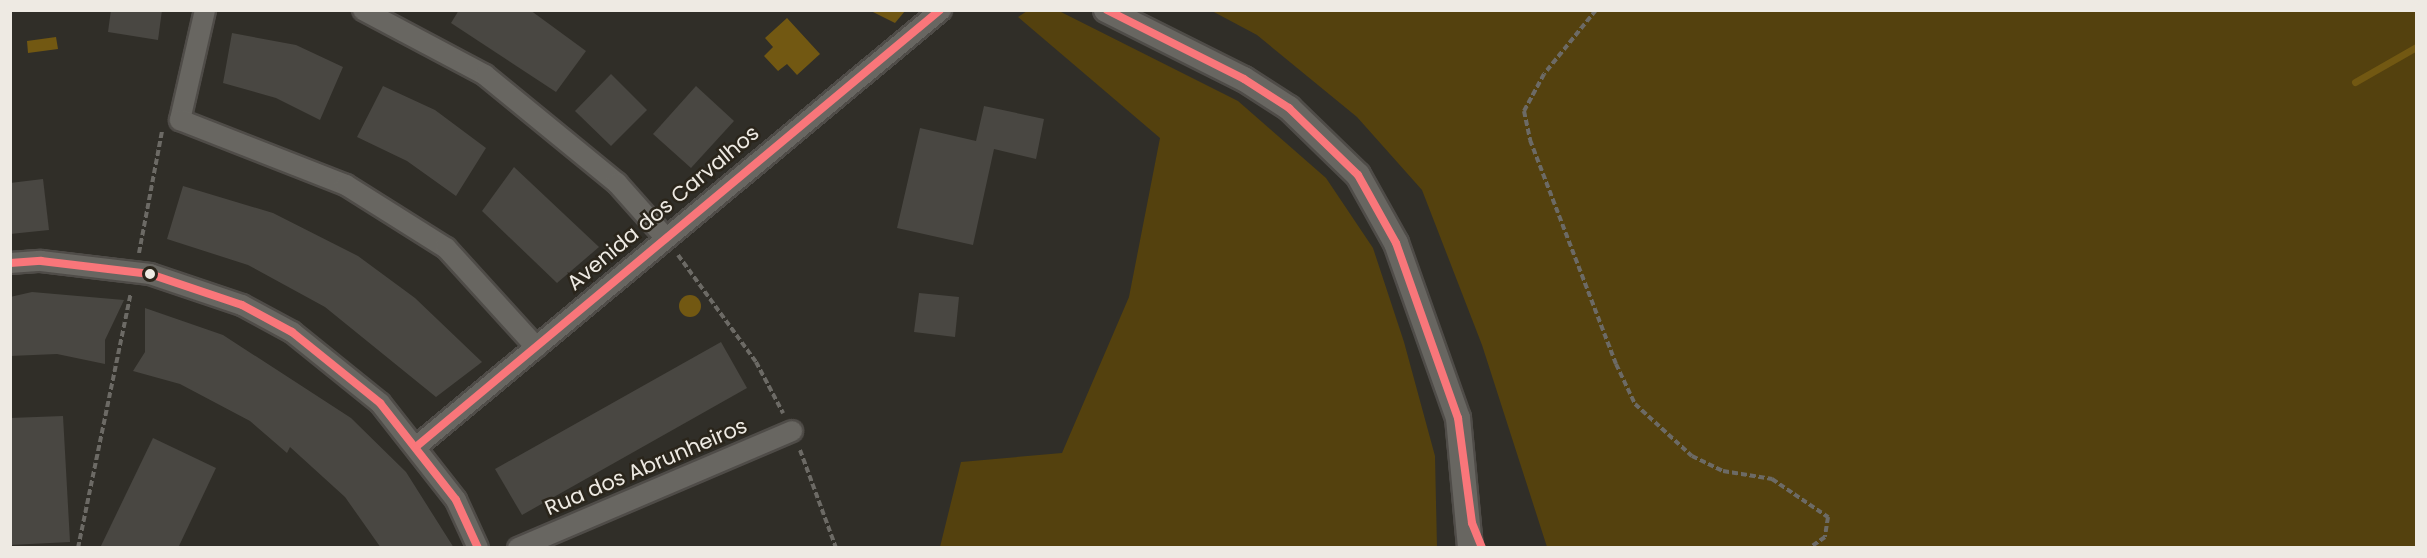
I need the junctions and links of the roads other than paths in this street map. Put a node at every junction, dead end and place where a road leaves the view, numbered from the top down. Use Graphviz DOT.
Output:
graph roads {
  1 [pos="205,10"];
  2 [pos="363,10"];
  3 [pos="941,10"];
  4 [pos="1106,10"];
  5 [pos="664,237"];
  6 [pos="10,263"];
  7 [pos="536,347"];
  8 [pos="792,431"];
  9 [pos="417,446"];
  10 [pos="1472,523"];
  11 [pos="478,548"];
  12 [pos="518,548"];
  13 [pos="1470,548"];
  14 [pos="1482,548"];
  1 -- 7 [label="street"];
  2 -- 5 [label="street"];
  3 -- 5 [label="street, Avenida dos Carvalhos"];
  4 -- 10 [label="street"];
  5 -- 7 [label="street, Avenida dos Carvalhos"];
  6 -- 9 [label="street"];
  7 -- 9 [label="street, Avenida dos Carvalhos"];
  8 -- 12 [label="street, Rua dos Abrunheiros"];
  9 -- 11 [label="street"];
  10 -- 13 [label="street"];
  10 -- 14 [label="street"];
}
